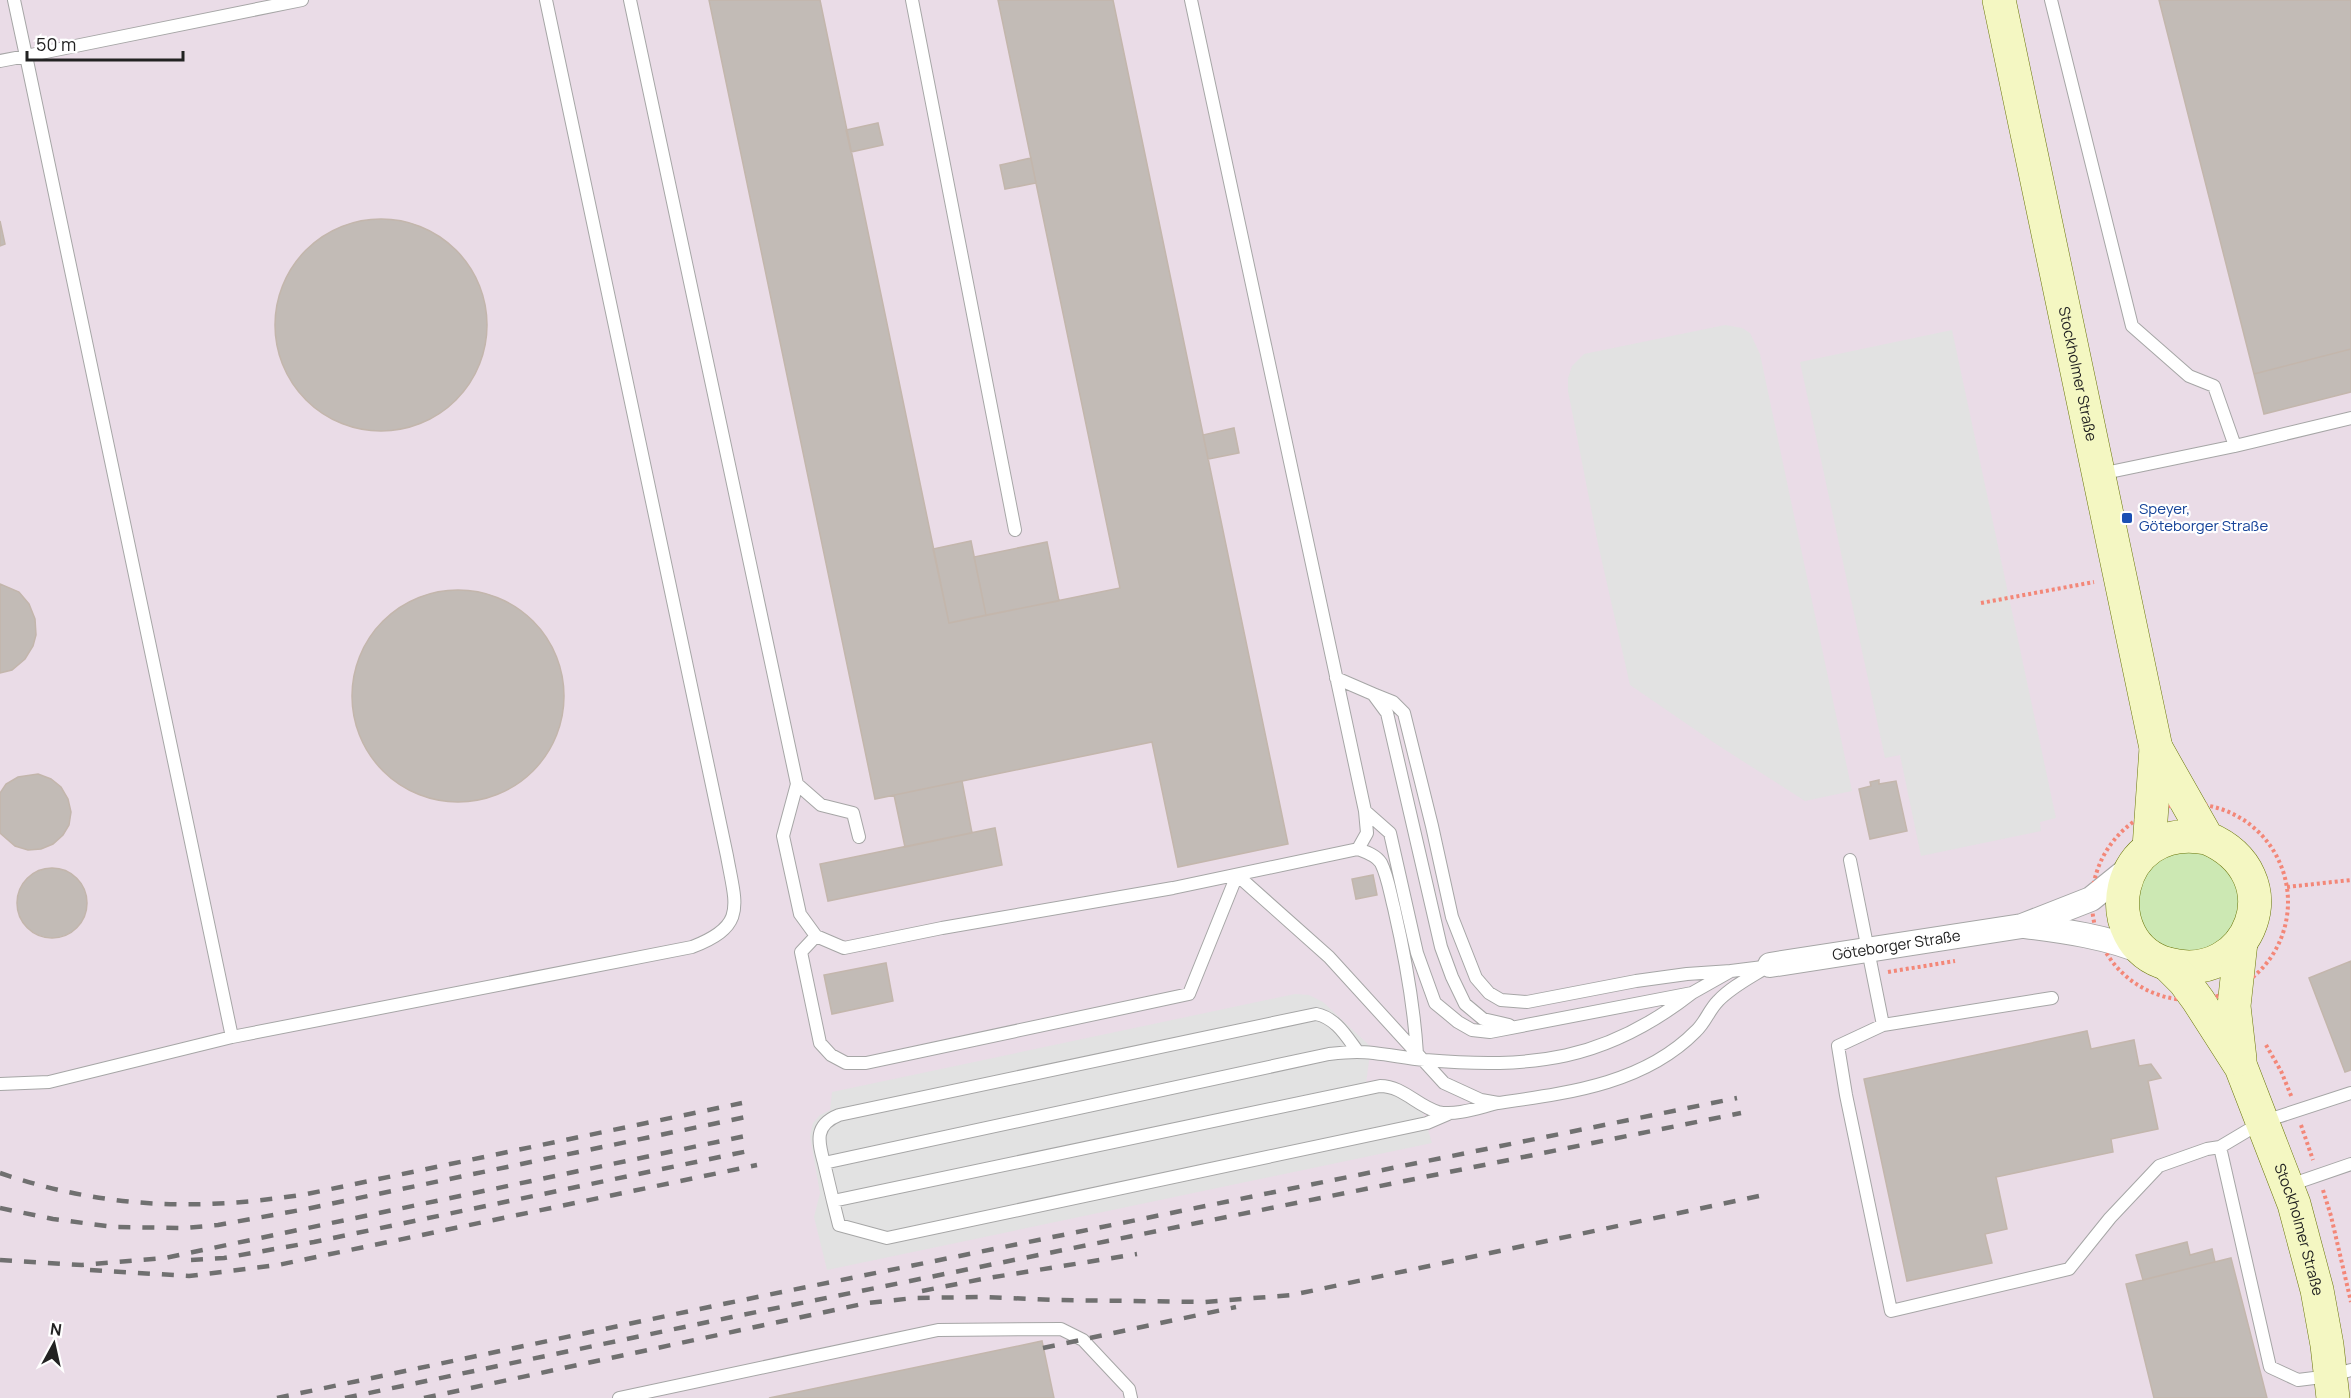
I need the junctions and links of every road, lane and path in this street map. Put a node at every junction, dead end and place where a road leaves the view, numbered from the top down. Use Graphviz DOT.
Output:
graph roads {
  1 [pos="14,0"];
  2 [pos="302,0"];
  3 [pos="546,0"];
  4 [pos="630,0"];
  5 [pos="912,0"];
  6 [pos="1191,0"];
  7 [pos="1999,0"];
  8 [pos="2051,0"];
  9 [pos="26,56"];
  10 [pos="0,62"];
  11 [pos="2351,418"];
  12 [pos="2235,447"];
  13 [pos="2099,474"];
  14 [pos="1015,530"];
  15 [pos="2086,583"];
  16 [pos="1981,603"];
  17 [pos="1336,678"];
  18 [pos="1373,694"];
  19 [pos="2156,748"];
  20 [pos="797,784"];
  21 [pos="2188,804"];
  22 [pos="1365,811"];
  23 [pos="2152,811"];
  24 [pos="859,837"];
  25 [pos="2207,838"];
  26 [pos="1358,849"];
  27 [pos="2141,857"];
  28 [pos="1850,860"];
  29 [pos="1237,875"];
  30 [pos="2351,880"];
  31 [pos="2287,887"];
  32 [pos="2091,898"];
  33 [pos="2022,926"];
  34 [pos="816,936"];
  35 [pos="2241,942"];
  36 [pos="2099,949"];
  37 [pos="1869,950"];
  38 [pos="2158,959"];
  39 [pos="1963,960"];
  40 [pos="2110,960"];
  41 [pos="1770,965"];
  42 [pos="1731,971"];
  43 [pos="1874,974"];
  44 [pos="2250,981"];
  45 [pos="1692,993"];
  46 [pos="2052,998"];
  47 [pos="2198,1000"];
  48 [pos="1883,1025"];
  49 [pos="1522,1026"];
  50 [pos="232,1037"];
  51 [pos="2264,1042"];
  52 [pos="1358,1052"];
  53 [pos="1419,1057"];
  54 [pos="2241,1067"];
  55 [pos="0,1084"];
  56 [pos="2351,1093"];
  57 [pos="1498,1103"];
  58 [pos="2297,1111"];
  59 [pos="1450,1113"];
  60 [pos="2262,1122"];
  61 [pos="2220,1147"];
  62 [pos="824,1163"];
  63 [pos="2351,1164"];
  64 [pos="2318,1174"];
  65 [pos="2287,1186"];
  66 [pos="834,1201"];
  67 [pos="2351,1302"];
  68 [pos="2338,1381"];
  69 [pos="619,1398"];
  70 [pos="1131,1398"];
  1 -- 9 [label="lane"];
  2 -- 9 [label="lane"];
  3 -- 50 [label="lane"];
  4 -- 20 [label="lane"];
  5 -- 14 [label="lane"];
  6 -- 17 [label="lane"];
  7 -- 13 [label="street, Stockholmer Straße"];
  8 -- 12 [label="lane"];
  9 -- 10 [label="lane"];
  9 -- 50 [label="lane"];
  11 -- 12 [label="lane"];
  12 -- 13 [label="lane"];
  13 -- 19 [label="street, Stockholmer Straße"];
  15 -- 16 [label="path"];
  17 -- 18 [label="lane"];
  17 -- 22 [label="lane"];
  18 -- 42 [label="lane"];
  18 -- 49 [label="lane"];
  19 -- 21 [label="street, Stockholmer Straße"];
  19 -- 23 [label="street, Stockholmer Straße"];
  20 -- 24 [label="lane"];
  20 -- 34 [label="lane"];
  21 -- 23 [label="path"];
  21 -- 25 [label="street, Stockholmer Straße"];
  21 -- 31 [label="path"];
  22 -- 26 [label="lane"];
  22 -- 49 [label="lane"];
  23 -- 27 [label="street, Stockholmer Straße"];
  23 -- 32 [label="path"];
  25 -- 27 [label="street, Stockholmer Straße"];
  25 -- 35 [label="street, Stockholmer Straße"];
  26 -- 29 [label="lane"];
  26 -- 53 [label="lane"];
  27 -- 32 [label="street, Göteborger Straße"];
  27 -- 38 [label="street, Stockholmer Straße"];
  28 -- 37 [label="lane"];
  29 -- 34 [label="lane"];
  29 -- 34 [label="lane"];
  29 -- 53 [label="lane"];
  30 -- 31 [label="path"];
  31 -- 44 [label="path"];
  32 -- 33 [label="street, Göteborger Straße"];
  32 -- 36 [label="path"];
  33 -- 36 [label="street, Göteborger Straße"];
  33 -- 37 [label="street, Göteborger Straße"];
  35 -- 38 [label="street, Stockholmer Straße"];
  35 -- 44 [label="street, Stockholmer Straße"];
  36 -- 38 [label="street, Göteborger Straße"];
  36 -- 40 [label="path"];
  36 -- 40 [label="path"];
  37 -- 41 [label="street, Göteborger Straße"];
  37 -- 43 [label="lane"];
  38 -- 47 [label="street, Stockholmer Straße"];
  39 -- 43 [label="path"];
  40 -- 47 [label="path"];
  41 -- 42 [label="lane"];
  41 -- 57 [label="lane"];
  42 -- 45 [label="lane"];
  43 -- 48 [label="lane"];
  44 -- 47 [label="path"];
  44 -- 54 [label="street, Stockholmer Straße"];
  45 -- 49 [label="lane"];
  45 -- 53 [label="lane"];
  46 -- 48 [label="lane"];
  47 -- 54 [label="street, Stockholmer Straße"];
  48 -- 61 [label="lane"];
  50 -- 55 [label="lane"];
  51 -- 58 [label="path"];
  52 -- 53 [label="lane"];
  52 -- 62 [label="lane"];
  52 -- 62 [label="lane"];
  53 -- 57 [label="lane"];
  54 -- 60 [label="street, Stockholmer Straße"];
  56 -- 58 [label="lane"];
  57 -- 59 [label="lane"];
  58 -- 60 [label="lane"];
  58 -- 64 [label="path"];
  59 -- 66 [label="lane"];
  59 -- 66 [label="lane"];
  60 -- 61 [label="lane"];
  60 -- 65 [label="street, Stockholmer Straße"];
  61 -- 68 [label="lane"];
  62 -- 66 [label="lane"];
  63 -- 64 [label="lane"];
  64 -- 65 [label="lane"];
  64 -- 67 [label="path"];
  65 -- 68 [label="street, Stockholmer Straße"];
  69 -- 70 [label="lane"];
}
